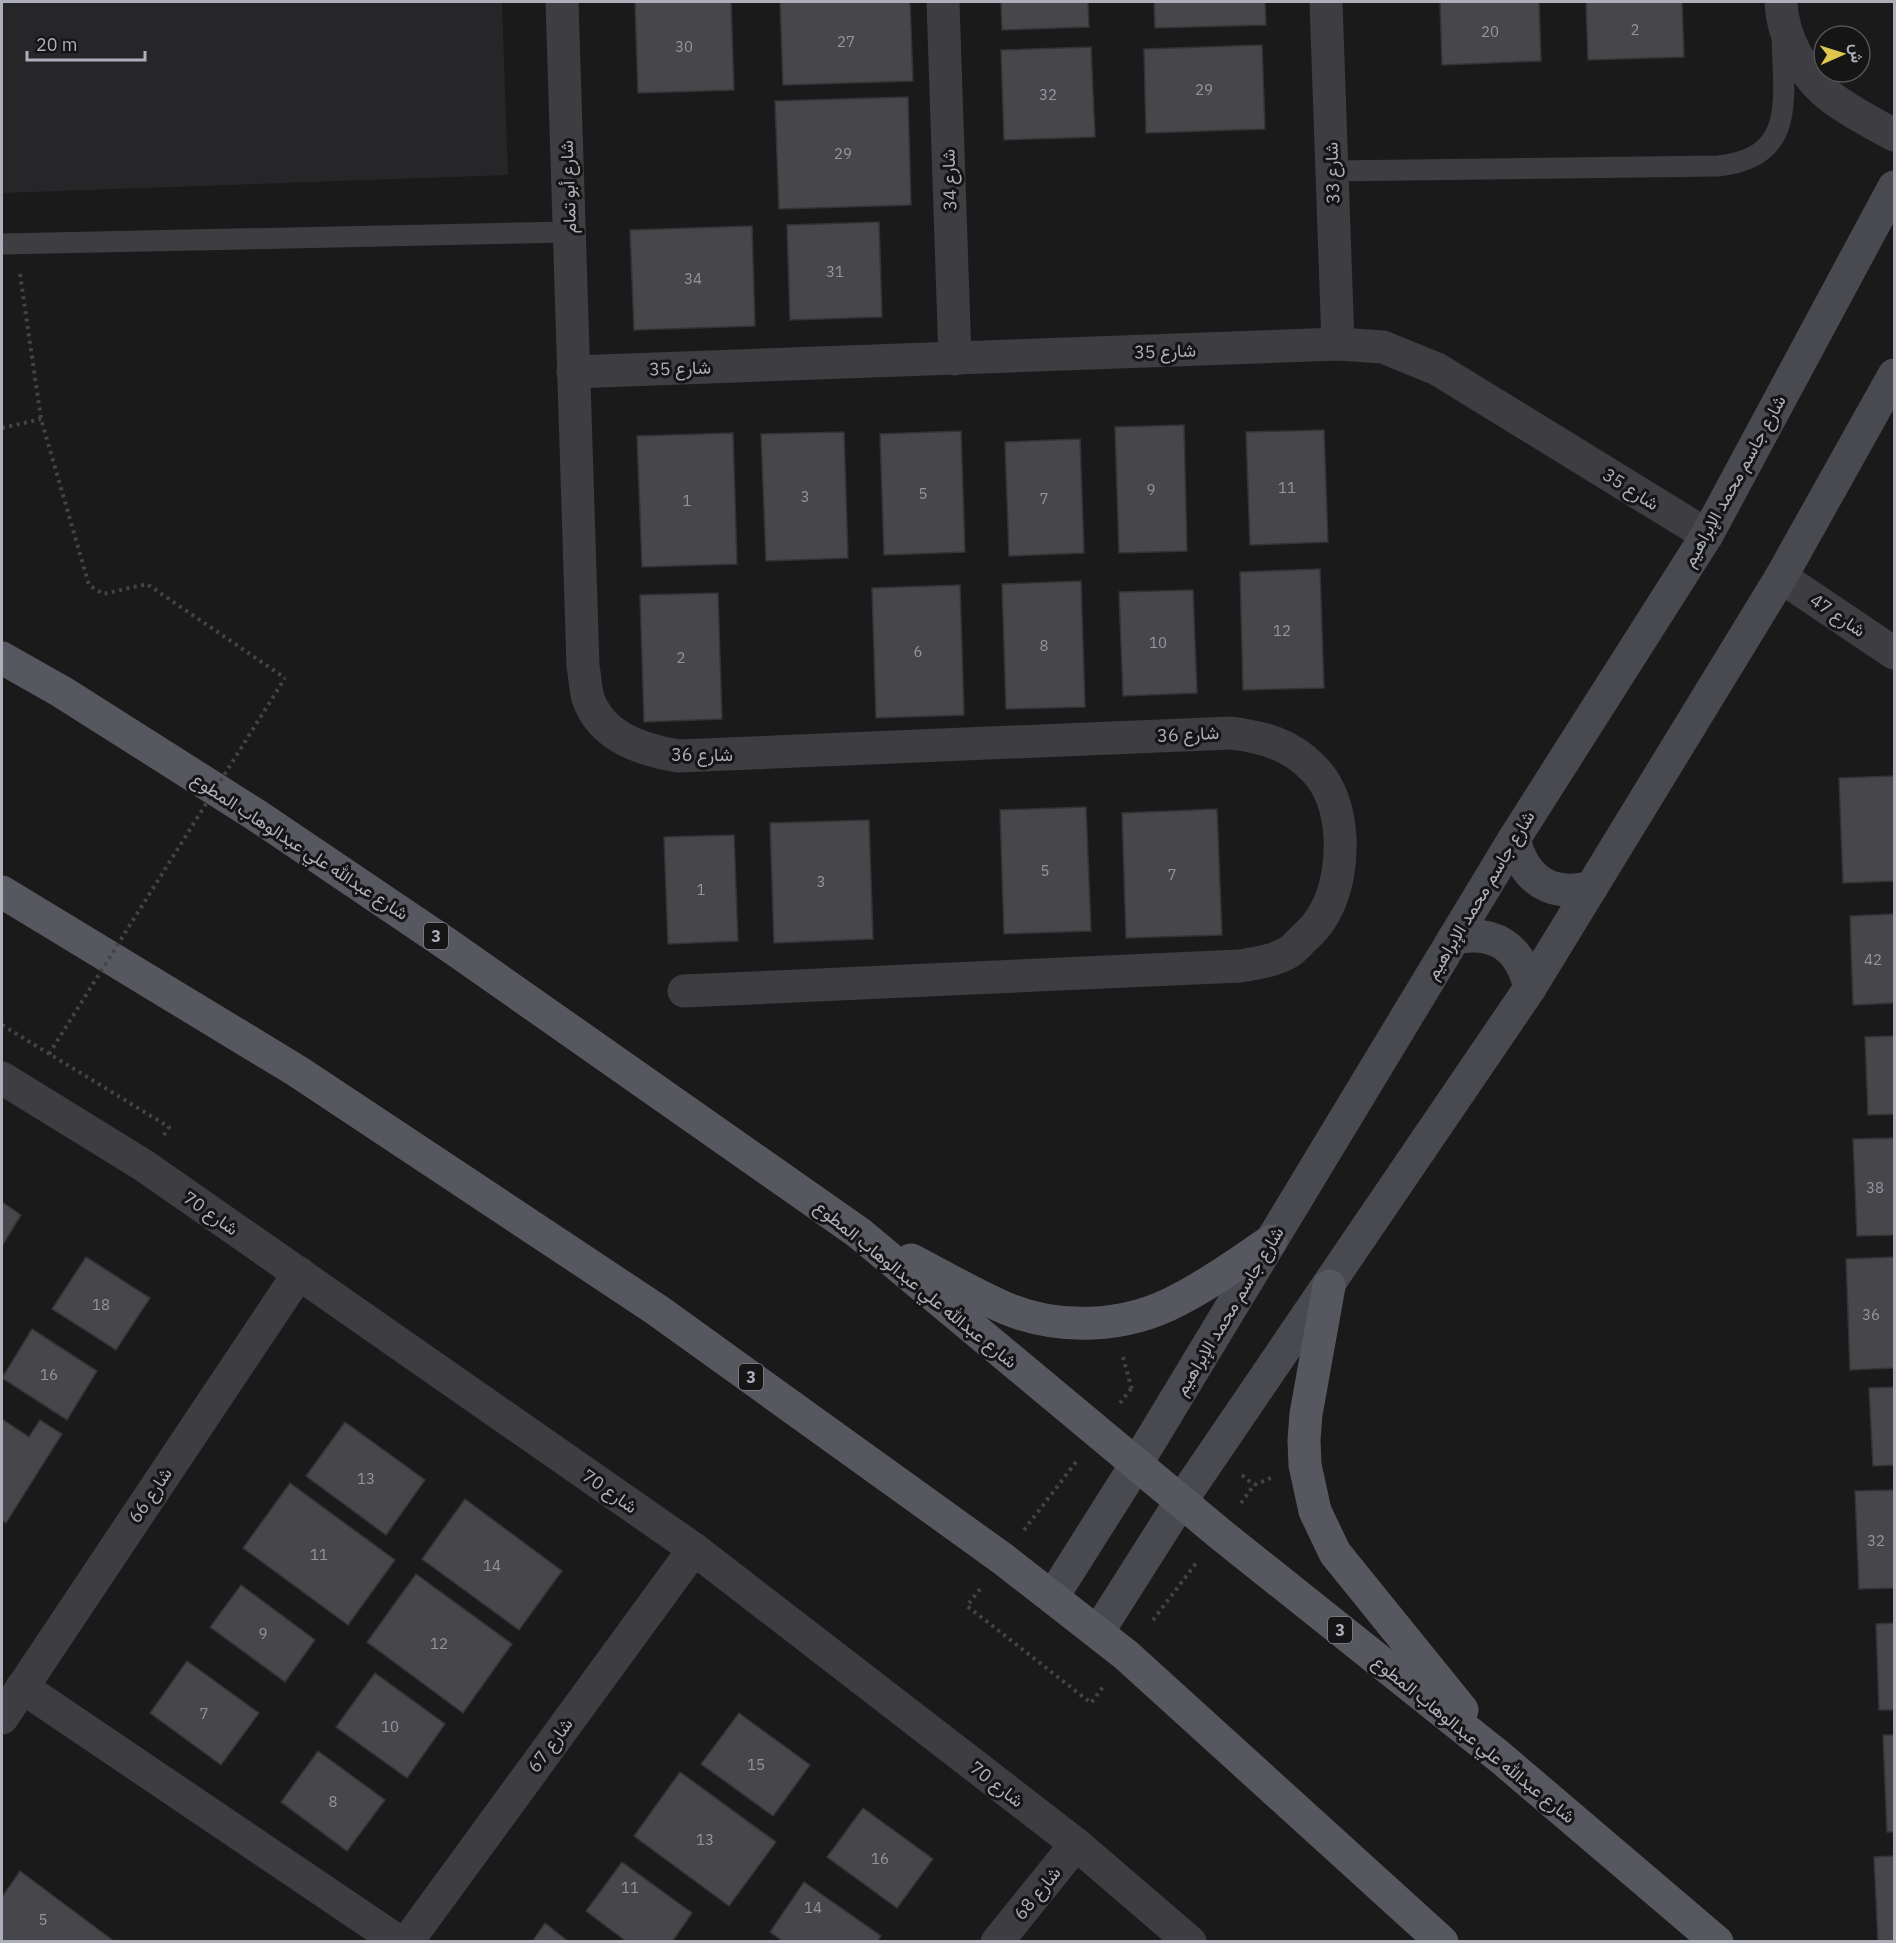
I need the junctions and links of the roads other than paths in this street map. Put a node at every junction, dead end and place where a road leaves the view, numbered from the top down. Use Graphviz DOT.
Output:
graph roads {
  1 [pos="562,2"];
  2 [pos="943,2"];
  3 [pos="1326,2"];
  4 [pos="1781,5"];
  5 [pos="1894,135"];
  6 [pos="1331,171"];
  7 [pos="1894,187"];
  8 [pos="569,232"];
  9 [pos="8,244"];
  10 [pos="1338,344"];
  11 [pos="955,359"];
  12 [pos="573,372"];
  13 [pos="1894,375"];
  14 [pos="1707,535"];
  15 [pos="1781,577"];
  16 [pos="1894,653"];
  17 [pos="2,658"];
  18 [pos="1514,839"];
  19 [pos="1592,887"];
  20 [pos="2,892"];
  21 [pos="1454,938"];
  22 [pos="1530,988"];
  23 [pos="684,991"];
  24 [pos="2,1078"];
  25 [pos="859,1233"];
  26 [pos="1271,1241"];
  27 [pos="299,1273"];
  28 [pos="1329,1286"];
  29 [pos="1137,1463"];
  30 [pos="1181,1501"];
  31 [pos="693,1549"];
  32 [pos="1053,1596"];
  33 [pos="1098,1632"];
  34 [pos="22,1687"];
  35 [pos="2,1718"];
  36 [pos="1501,1758"];
  37 [pos="1076,1844"];
  38 [pos="399,1941"];
  39 [pos="407,1941"];
  40 [pos="998,1941"];
  41 [pos="1190,1941"];
  42 [pos="1442,1941"];
  43 [pos="1717,1941"];
  1 -- 8 [label="street, شارع أبو تمام"];
  2 -- 11 [label="street, شارع 34"];
  3 -- 6 [label="street, شارع 33"];
  4 -- 5 [label="street"];
  4 -- 6 [label="lane"];
  6 -- 10 [label="street, شارع 33"];
  7 -- 14 [label="street, شارع جاسم محمد الإبراهيم"];
  8 -- 9 [label="lane"];
  8 -- 12 [label="street, شارع أبو تمام"];
  10 -- 11 [label="street, شارع 35"];
  10 -- 14 [label="street, شارع 35"];
  11 -- 12 [label="street, شارع 35"];
  12 -- 23 [label="street, شارع 36"];
  13 -- 15 [label="street"];
  14 -- 18 [label="street, شارع جاسم محمد الإبراهيم"];
  15 -- 16 [label="street, شارع 47"];
  15 -- 19 [label="street"];
  17 -- 25 [label="main road, شارع عبدالله علي عبدالوهاب المطوع / 3"];
  18 -- 19 [label="street"];
  18 -- 21 [label="street, شارع جاسم محمد الإبراهيم"];
  19 -- 22 [label="street"];
  20 -- 32 [label="main road, 3"];
  21 -- 22 [label="street"];
  21 -- 26 [label="street, شارع جاسم محمد الإبراهيم"];
  22 -- 28 [label="street"];
  24 -- 27 [label="street, شارع 70"];
  25 -- 26 [label="main road"];
  25 -- 29 [label="main road, شارع عبدالله علي عبدالوهاب المطوع / 3"];
  26 -- 29 [label="street, شارع جاسم محمد الإبراهيم"];
  27 -- 31 [label="street, شارع 70"];
  27 -- 34 [label="street, شارع 66"];
  28 -- 30 [label="street"];
  28 -- 36 [label="main road"];
  29 -- 30 [label="main road, شارع عبدالله علي عبدالوهاب المطوع / 3"];
  29 -- 32 [label="street, شارع جاسم محمد الإبراهيم"];
  30 -- 33 [label="street"];
  30 -- 36 [label="main road, شارع عبدالله علي عبدالوهاب المطوع / 3"];
  31 -- 37 [label="street, شارع 70"];
  31 -- 39 [label="street, شارع 67"];
  32 -- 33 [label="main road, 3"];
  33 -- 42 [label="main road, 3"];
  34 -- 35 [label="street, شارع 66"];
  34 -- 38 [label="street"];
  36 -- 43 [label="main road, شارع عبدالله علي عبدالوهاب المطوع / 3"];
  37 -- 40 [label="street, شارع 68"];
  37 -- 41 [label="street, شارع 70"];
}
